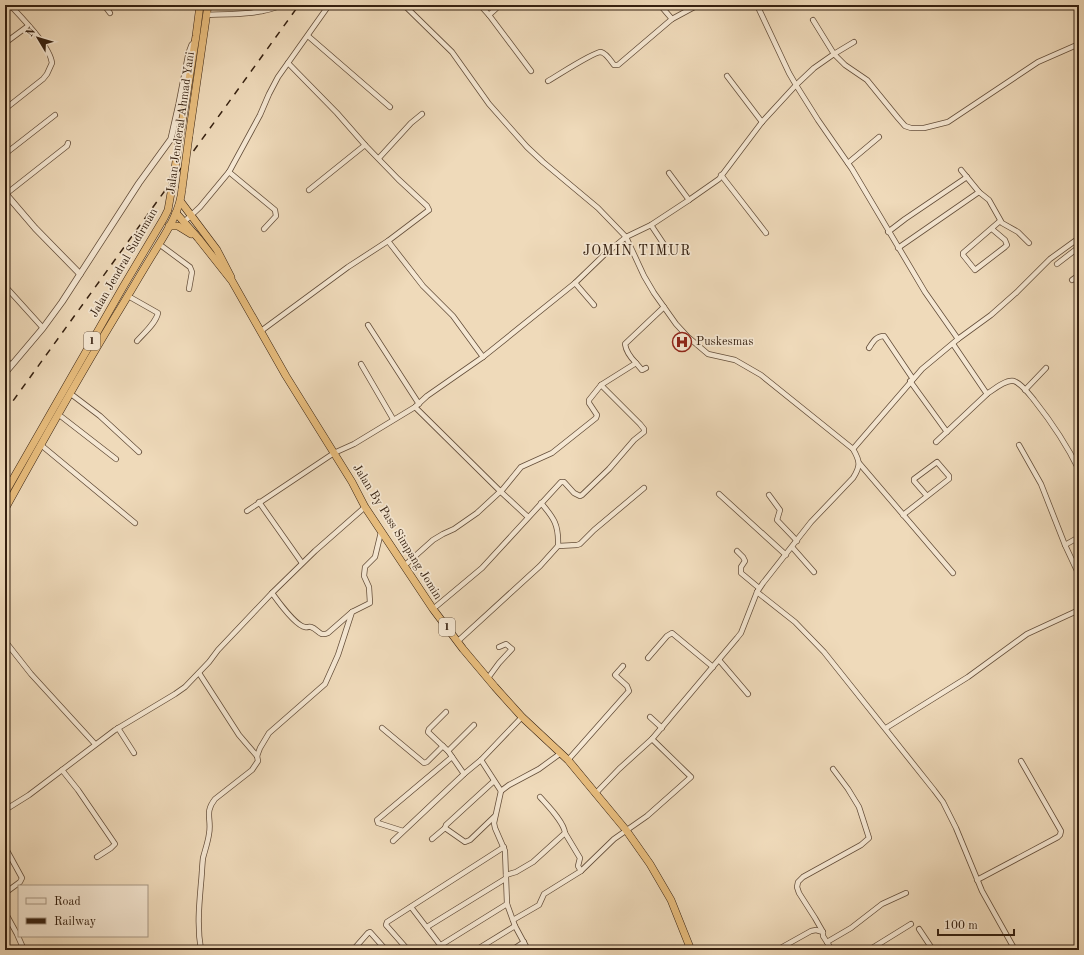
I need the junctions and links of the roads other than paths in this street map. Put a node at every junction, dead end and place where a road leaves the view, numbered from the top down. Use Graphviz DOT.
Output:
graph roads {
  1 [pos="10,5"];
  2 [pos="104,5"];
  3 [pos="200,5"];
  4 [pos="208,5"];
  5 [pos="268,5"];
  6 [pos="281,5"];
  7 [pos="329,5"];
  8 [pos="404,5"];
  9 [pos="480,5"];
  10 [pos="500,5"];
  11 [pos="660,5"];
  12 [pos="698,5"];
  13 [pos="758,5"];
  14 [pos="262,11"];
  15 [pos="110,13"];
  16 [pos="206,15"];
  17 [pos="489,15"];
  18 [pos="199,16"];
  19 [pos="672,20"];
  20 [pos="813,20"];
  21 [pos="28,26"];
  22 [pos="308,36"];
  23 [pos="198,38"];
  24 [pos="854,42"];
  25 [pos="5,43"];
  26 [pos="1079,44"];
  27 [pos="834,54"];
  28 [pos="288,63"];
  29 [pos="531,71"];
  30 [pos="727,76"];
  31 [pos="548,81"];
  32 [pos="796,85"];
  33 [pos="390,107"];
  34 [pos="5,109"];
  35 [pos="422,114"];
  36 [pos="55,116"];
  37 [pos="762,122"];
  38 [pos="879,137"];
  39 [pos="68,143"];
  40 [pos="365,144"];
  41 [pos="5,154"];
  42 [pos="379,158"];
  43 [pos="848,163"];
  44 [pos="961,170"];
  45 [pos="229,172"];
  46 [pos="669,173"];
  47 [pos="722,175"];
  48 [pos="967,177"];
  49 [pos="309,190"];
  50 [pos="979,192"];
  51 [pos="6,194"];
  52 [pos="690,200"];
  53 [pos="180,202"];
  54 [pos="176,213"];
  55 [pos="191,216"];
  56 [pos="1000,221"];
  57 [pos="184,222"];
  58 [pos="651,225"];
  59 [pos="170,226"];
  60 [pos="264,229"];
  61 [pos="992,229"];
  62 [pos="888,232"];
  63 [pos="766,233"];
  64 [pos="626,237"];
  65 [pos="198,238"];
  66 [pos="1079,238"];
  67 [pos="388,241"];
  68 [pos="1030,243"];
  69 [pos="159,244"];
  70 [pos="1079,247"];
  71 [pos="898,248"];
  72 [pos="669,252"];
  73 [pos="1057,264"];
  74 [pos="80,274"];
  75 [pos="1079,275"];
  76 [pos="1072,280"];
  77 [pos="232,281"];
  78 [pos="575,283"];
  79 [pos="5,286"];
  80 [pos="189,289"];
  81 [pos="128,296"];
  82 [pos="594,305"];
  83 [pos="664,307"];
  84 [pos="368,326"];
  85 [pos="43,328"];
  86 [pos="260,331"];
  87 [pos="958,339"];
  88 [pos="137,341"];
  89 [pos="953,344"];
  90 [pos="870,348"];
  91 [pos="483,357"];
  92 [pos="5,358"];
  93 [pos="636,363"];
  94 [pos="361,364"];
  95 [pos="11,366"];
  96 [pos="646,368"];
  97 [pos="1046,368"];
  98 [pos="5,373"];
  99 [pos="912,380"];
  100 [pos="601,385"];
  101 [pos="1025,390"];
  102 [pos="71,394"];
  103 [pos="987,394"];
  104 [pos="417,406"];
  105 [pos="58,414"];
  106 [pos="394,419"];
  107 [pos="947,432"];
  108 [pos="936,442"];
  109 [pos="41,445"];
  110 [pos="1019,445"];
  111 [pos="853,450"];
  112 [pos="139,452"];
  113 [pos="334,453"];
  114 [pos="116,459"];
  115 [pos="859,463"];
  116 [pos="1079,470"];
  117 [pos="644,488"];
  118 [pos="500,491"];
  119 [pos="5,493"];
  120 [pos="719,494"];
  121 [pos="769,495"];
  122 [pos="927,496"];
  123 [pos="259,502"];
  124 [pos="541,503"];
  125 [pos="365,507"];
  126 [pos="5,509"];
  127 [pos="247,511"];
  128 [pos="903,515"];
  129 [pos="528,517"];
  130 [pos="135,523"];
  131 [pos="381,532"];
  132 [pos="1079,537"];
  133 [pos="797,540"];
  134 [pos="1065,545"];
  135 [pos="558,546"];
  136 [pos="792,547"];
  137 [pos="737,551"];
  138 [pos="786,555"];
  139 [pos="302,564"];
  140 [pos="404,566"];
  141 [pos="814,572"];
  142 [pos="953,573"];
  143 [pos="1079,575"];
  144 [pos="758,590"];
  145 [pos="272,593"];
  146 [pos="433,608"];
  147 [pos="1079,610"];
  148 [pos="352,612"];
  149 [pos="5,641"];
  150 [pos="458,642"];
  151 [pos="499,647"];
  152 [pos="648,658"];
  153 [pos="718,660"];
  154 [pos="623,666"];
  155 [pos="712,667"];
  156 [pos="199,673"];
  157 [pos="488,678"];
  158 [pos="748,694"];
  159 [pos="446,712"];
  160 [pos="522,717"];
  161 [pos="650,717"];
  162 [pos="474,725"];
  163 [pos="118,728"];
  164 [pos="382,728"];
  165 [pos="662,728"];
  166 [pos="886,728"];
  167 [pos="652,739"];
  168 [pos="95,744"];
  169 [pos="443,746"];
  170 [pos="448,751"];
  171 [pos="134,753"];
  172 [pos="561,753"];
  173 [pos="257,756"];
  174 [pos="452,757"];
  175 [pos="481,760"];
  176 [pos="568,760"];
  177 [pos="1021,761"];
  178 [pos="833,769"];
  179 [pos="62,770"];
  180 [pos="464,774"];
  181 [pos="494,781"];
  182 [pos="501,791"];
  183 [pos="596,793"];
  184 [pos="540,797"];
  185 [pos="5,810"];
  186 [pos="495,816"];
  187 [pos="445,828"];
  188 [pos="626,830"];
  189 [pos="403,831"];
  190 [pos="565,833"];
  191 [pos="432,838"];
  192 [pos="393,841"];
  193 [pos="5,847"];
  194 [pos="504,847"];
  195 [pos="96,856"];
  196 [pos="581,871"];
  197 [pos="505,877"];
  198 [pos="977,880"];
  199 [pos="5,893"];
  200 [pos="906,893"];
  201 [pos="507,904"];
  202 [pos="411,907"];
  203 [pos="5,912"];
  204 [pos="513,920"];
  205 [pos="911,924"];
  206 [pos="515,926"];
  207 [pos="427,927"];
  208 [pos="919,929"];
  209 [pos="822,932"];
  210 [pos="18,936"];
  211 [pos="18,937"];
  212 [pos="524,942"];
  213 [pos="827,942"];
  214 [pos="357,945"];
  215 [pos="441,945"];
  216 [pos="24,950"];
  217 [pos="201,950"];
  218 [pos="353,950"];
  219 [pos="361,950"];
  220 [pos="386,950"];
  221 [pos="408,950"];
  222 [pos="444,950"];
  223 [pos="476,950"];
  224 [pos="512,950"];
  225 [pos="528,950"];
  226 [pos="691,950"];
  227 [pos="777,950"];
  228 [pos="832,950"];
  229 [pos="869,950"];
  230 [pos="933,950"];
  231 [pos="1015,950"];
  1 -- 21 [label="street"];
  2 -- 15 [label="street"];
  3 -- 18 [label="highway, 1"];
  4 -- 16 [label="highway, Jalan Jenderal Ahmad Yani / 1"];
  5 -- 14 [label="street"];
  6 -- 14 [label="street"];
  7 -- 22 [label="street"];
  8 -- 64 [label="street"];
  9 -- 17 [label="street"];
  10 -- 17 [label="street"];
  11 -- 19 [label="street"];
  12 -- 19 [label="street"];
  13 -- 32 [label="street"];
  14 -- 16 [label="street"];
  16 -- 18 [label="street"];
  16 -- 23 [label="highway, Jalan Jenderal Ahmad Yani / 1"];
  17 -- 29 [label="street"];
  18 -- 23 [label="highway, 1"];
  19 -- 31 [label="street"];
  20 -- 27 [label="street"];
  21 -- 25 [label="street"];
  21 -- 34 [label="street"];
  22 -- 28 [label="street"];
  22 -- 33 [label="street"];
  23 -- 53 [label="highway, Jalan Jenderal Ahmad Yani / 1, bridge"];
  23 -- 74 [label="street"];
  23 -- 119 [label="highway, Jalan Jendral Sudirman / 1, bridge"];
  24 -- 27 [label="street"];
  26 -- 27 [label="street"];
  27 -- 32 [label="street"];
  28 -- 40 [label="street"];
  28 -- 45 [label="street"];
  30 -- 37 [label="street"];
  32 -- 37 [label="street"];
  32 -- 43 [label="street"];
  35 -- 42 [label="street"];
  36 -- 41 [label="street"];
  37 -- 47 [label="street"];
  38 -- 43 [label="street"];
  39 -- 51 [label="street"];
  40 -- 42 [label="street"];
  40 -- 49 [label="street"];
  42 -- 67 [label="street"];
  43 -- 62 [label="street"];
  44 -- 48 [label="street"];
  45 -- 55 [label="street"];
  45 -- 60 [label="street"];
  46 -- 52 [label="street"];
  47 -- 52 [label="street"];
  47 -- 63 [label="street"];
  48 -- 50 [label="street"];
  48 -- 62 [label="street"];
  50 -- 56 [label="street"];
  50 -- 71 [label="street"];
  51 -- 74 [label="street"];
  52 -- 58 [label="street"];
  53 -- 54 [label="highway, Jalan Jenderal Ahmad Yani / 1"];
  53 -- 55 [label="highway, Jalan By Pass Simpang Jomin / 1"];
  54 -- 57 [label="highway, Jalan By Pass Simpang Jomin / 1"];
  54 -- 59 [label="highway, Jalan Jenderal Ahmad Yani / 1"];
  55 -- 57 [label="street"];
  55 -- 77 [label="highway, Jalan By Pass Simpang Jomin / 1"];
  56 -- 61 [label="street"];
  56 -- 68 [label="street"];
  57 -- 65 [label="highway, Jalan By Pass Simpang Jomin / 1"];
  58 -- 64 [label="street"];
  58 -- 72 [label="street"];
  59 -- 65 [label="highway"];
  59 -- 69 [label="highway, Jalan Jenderal Ahmad Yani / 1"];
  61 -- 61 [label="street"];
  62 -- 71 [label="street"];
  64 -- 78 [label="street"];
  64 -- 83 [label="street"];
  65 -- 77 [label="highway, Jalan By Pass Simpang Jomin / 1"];
  66 -- 87 [label="street"];
  67 -- 86 [label="street"];
  67 -- 91 [label="street"];
  69 -- 80 [label="street"];
  69 -- 81 [label="highway, Jalan Jenderal Ahmad Yani / 1"];
  70 -- 73 [label="street"];
  71 -- 87 [label="street"];
  74 -- 85 [label="street"];
  75 -- 76 [label="street"];
  77 -- 86 [label="highway, Jalan By Pass Simpang Jomin / 1"];
  78 -- 82 [label="street"];
  78 -- 91 [label="street"];
  79 -- 85 [label="street"];
  81 -- 88 [label="street"];
  81 -- 102 [label="highway, Jalan Jenderal Ahmad Yani / 1"];
  83 -- 93 [label="street"];
  83 -- 111 [label="street"];
  84 -- 104 [label="street"];
  85 -- 95 [label="street"];
  86 -- 113 [label="highway, Jalan By Pass Simpang Jomin / 1"];
  87 -- 89 [label="street"];
  89 -- 99 [label="street"];
  89 -- 103 [label="street"];
  90 -- 99 [label="street"];
  91 -- 104 [label="street"];
  92 -- 95 [label="street"];
  93 -- 96 [label="street"];
  93 -- 100 [label="street"];
  94 -- 106 [label="street"];
  95 -- 98 [label="street"];
  97 -- 101 [label="street"];
  99 -- 107 [label="street"];
  99 -- 111 [label="street"];
  100 -- 118 [label="street"];
  100 -- 124 [label="street"];
  101 -- 103 [label="street"];
  101 -- 116 [label="street"];
  102 -- 105 [label="highway, Jalan Jenderal Ahmad Yani / 1"];
  102 -- 112 [label="street"];
  103 -- 107 [label="street"];
  104 -- 106 [label="street"];
  104 -- 118 [label="street"];
  105 -- 109 [label="highway, Jalan Jenderal Ahmad Yani / 1"];
  105 -- 114 [label="street"];
  106 -- 113 [label="street"];
  107 -- 108 [label="street"];
  109 -- 126 [label="highway, Jalan Jenderal Ahmad Yani / 1"];
  109 -- 130 [label="street"];
  110 -- 134 [label="street"];
  111 -- 115 [label="street"];
  113 -- 123 [label="street"];
  113 -- 125 [label="highway, Jalan By Pass Simpang Jomin / 1"];
  115 -- 128 [label="street"];
  115 -- 133 [label="street"];
  117 -- 135 [label="street"];
  118 -- 129 [label="street"];
  118 -- 140 [label="street"];
  120 -- 138 [label="street"];
  121 -- 133 [label="street"];
  122 -- 122 [label="street"];
  122 -- 128 [label="street"];
  123 -- 127 [label="street"];
  123 -- 139 [label="street"];
  124 -- 129 [label="street"];
  124 -- 135 [label="street"];
  125 -- 131 [label="highway, Jalan By Pass Simpang Jomin / 1"];
  125 -- 139 [label="street"];
  128 -- 142 [label="street"];
  129 -- 146 [label="street"];
  131 -- 140 [label="highway, Jalan By Pass Simpang Jomin / 1"];
  131 -- 148 [label="street"];
  132 -- 134 [label="street"];
  133 -- 136 [label="street"];
  134 -- 143 [label="street"];
  135 -- 150 [label="street"];
  136 -- 138 [label="street"];
  136 -- 141 [label="street"];
  137 -- 144 [label="street"];
  138 -- 144 [label="street"];
  139 -- 145 [label="street"];
  140 -- 146 [label="highway, Jalan By Pass Simpang Jomin / 1"];
  144 -- 153 [label="street"];
  144 -- 166 [label="street"];
  145 -- 148 [label="street"];
  145 -- 156 [label="street"];
  146 -- 150 [label="highway, Jalan By Pass Simpang Jomin / 1"];
  147 -- 166 [label="street"];
  148 -- 173 [label="street"];
  149 -- 168 [label="street"];
  150 -- 157 [label="highway, Jalan By Pass Simpang Jomin / 1"];
  151 -- 157 [label="street"];
  152 -- 155 [label="street"];
  153 -- 155 [label="street"];
  153 -- 158 [label="street"];
  154 -- 176 [label="street"];
  155 -- 165 [label="street"];
  156 -- 163 [label="street"];
  156 -- 173 [label="street"];
  157 -- 160 [label="highway, Jalan By Pass Simpang Jomin / 1"];
  159 -- 169 [label="street"];
  160 -- 172 [label="highway, Jalan By Pass Simpang Jomin / 1"];
  160 -- 175 [label="street"];
  161 -- 165 [label="street"];
  162 -- 170 [label="street"];
  163 -- 168 [label="street"];
  163 -- 171 [label="street"];
  164 -- 169 [label="street"];
  165 -- 167 [label="street"];
  166 -- 198 [label="street"];
  167 -- 183 [label="street"];
  167 -- 188 [label="street"];
  168 -- 179 [label="street"];
  169 -- 170 [label="street"];
  170 -- 174 [label="street"];
  172 -- 176 [label="highway, Jalan By Pass Simpang Jomin / 1"];
  172 -- 182 [label="street"];
  173 -- 217 [label="street"];
  174 -- 180 [label="street"];
  174 -- 189 [label="street"];
  175 -- 180 [label="street"];
  175 -- 181 [label="street"];
  176 -- 183 [label="highway, Jalan By Pass Simpang Jomin / 1"];
  177 -- 198 [label="street"];
  178 -- 209 [label="street"];
  179 -- 185 [label="street"];
  179 -- 195 [label="street"];
  180 -- 189 [label="street"];
  181 -- 182 [label="street"];
  181 -- 187 [label="street"];
  182 -- 186 [label="street"];
  183 -- 188 [label="highway, Jalan By Pass Simpang Jomin / 1"];
  184 -- 190 [label="street"];
  186 -- 187 [label="street"];
  186 -- 194 [label="street"];
  187 -- 191 [label="street"];
  188 -- 196 [label="street"];
  188 -- 226 [label="highway, Jalan By Pass Simpang Jomin / 1"];
  189 -- 192 [label="street"];
  190 -- 196 [label="street"];
  190 -- 197 [label="street"];
  193 -- 199 [label="street"];
  194 -- 197 [label="street"];
  194 -- 202 [label="street"];
  196 -- 204 [label="street"];
  197 -- 201 [label="street"];
  197 -- 207 [label="street"];
  198 -- 231 [label="street"];
  200 -- 213 [label="street"];
  201 -- 204 [label="street"];
  201 -- 215 [label="street"];
  202 -- 207 [label="street"];
  202 -- 221 [label="street"];
  203 -- 210 [label="street"];
  204 -- 206 [label="street"];
  205 -- 229 [label="street"];
  206 -- 212 [label="street"];
  206 -- 223 [label="street"];
  207 -- 215 [label="street"];
  208 -- 230 [label="street"];
  209 -- 213 [label="street"];
  209 -- 227 [label="street"];
  211 -- 216 [label="street"];
  212 -- 224 [label="street"];
  212 -- 225 [label="street"];
  213 -- 228 [label="street"];
  214 -- 218 [label="street"];
  214 -- 219 [label="street"];
  214 -- 220 [label="street"];
  215 -- 222 [label="street"];
}
